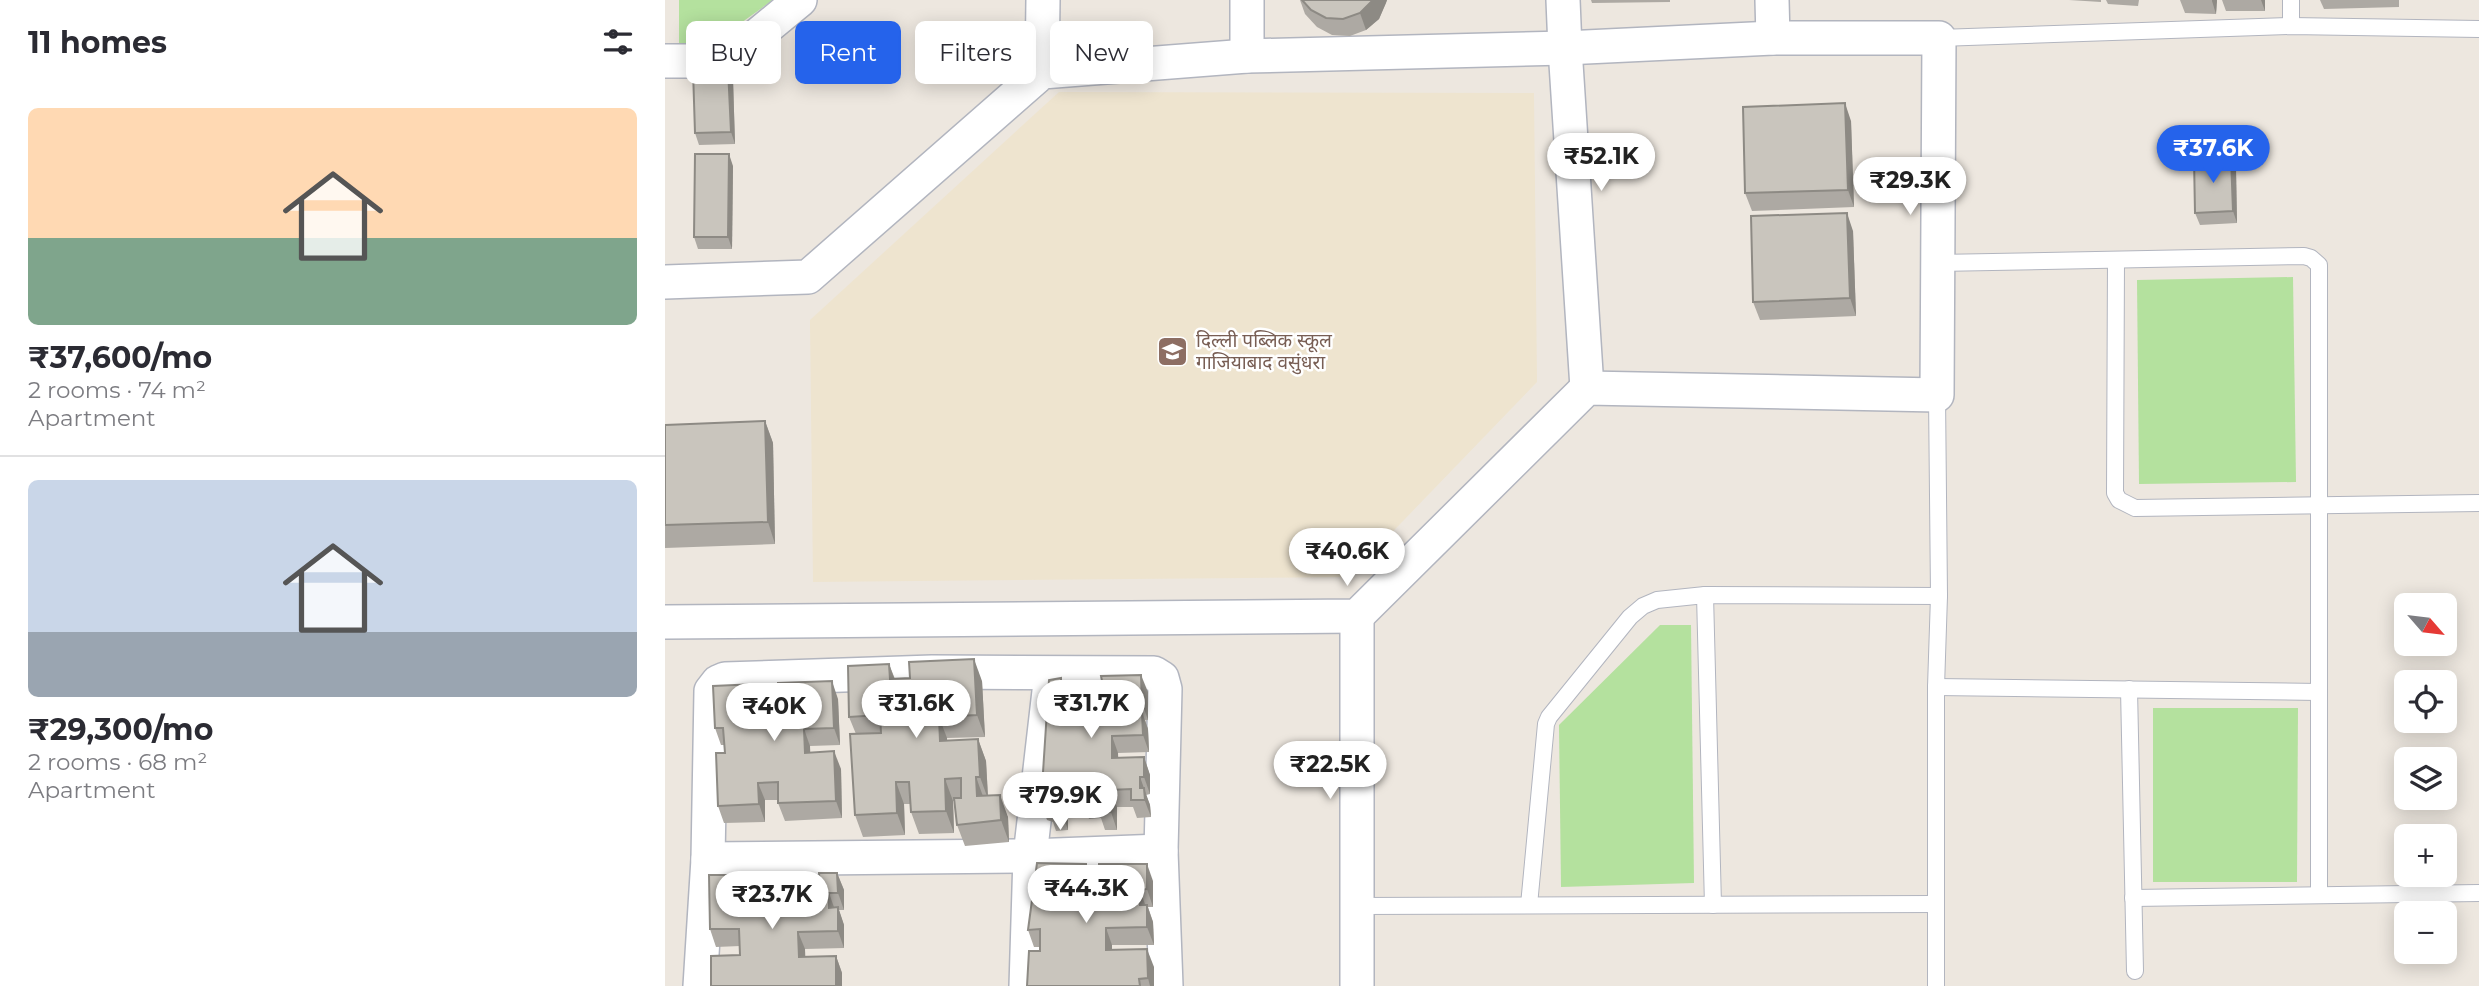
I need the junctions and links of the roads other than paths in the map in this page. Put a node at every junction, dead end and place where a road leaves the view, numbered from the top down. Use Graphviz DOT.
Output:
graph roads {
  1 [pos="800,0"];
  2 [pos="1043,0"];
  3 [pos="1247,0"];
  4 [pos="1563,0"];
  5 [pos="1772,0"];
  6 [pos="2291,0"];
  7 [pos="2291,26"];
  8 [pos="2479,29"];
  9 [pos="1773,38"];
  10 [pos="1938,38"];
  11 [pos="1565,48"];
  12 [pos="1247,56"];
  13 [pos="665,61"];
  14 [pos="1042,72"];
  15 [pos="2116,260"];
  16 [pos="1937,263"];
  17 [pos="665,282"];
  18 [pos="1587,388"];
  19 [pos="1937,395"];
  20 [pos="2479,503"];
  21 [pos="2319,505"];
  22 [pos="1705,595"];
  23 [pos="1939,596"];
  24 [pos="1357,616"];
  25 [pos="665,622"];
  26 [pos="1051,674"];
  27 [pos="1936,687"];
  28 [pos="2129,690"];
  29 [pos="2319,692"];
  30 [pos="1161,851"];
  31 [pos="1030,856"];
  32 [pos="708,859"];
  33 [pos="2479,893"];
  34 [pos="2319,895"];
  35 [pos="2133,898"];
  36 [pos="1936,904"];
  37 [pos="1529,905"];
  38 [pos="1713,905"];
  39 [pos="1357,906"];
  40 [pos="2135,971"];
  41 [pos="700,986"];
  42 [pos="1026,986"];
  43 [pos="1166,986"];
  44 [pos="1357,986"];
  45 [pos="1935,986"];
  1 -- 13 [label="street"];
  2 -- 14 [label="street"];
  3 -- 12 [label="street"];
  4 -- 11 [label="street"];
  5 -- 9 [label="street"];
  6 -- 7 [label="lane"];
  7 -- 8 [label="lane"];
  7 -- 10 [label="lane"];
  9 -- 10 [label="street"];
  9 -- 11 [label="street"];
  10 -- 16 [label="street"];
  11 -- 12 [label="street"];
  11 -- 18 [label="street"];
  12 -- 14 [label="street"];
  14 -- 17 [label="street"];
  15 -- 16 [label="lane"];
  15 -- 21 [label="lane"];
  15 -- 21 [label="lane"];
  16 -- 19 [label="street"];
  18 -- 19 [label="street"];
  18 -- 24 [label="street"];
  19 -- 23 [label="lane"];
  20 -- 21 [label="lane"];
  21 -- 29 [label="lane"];
  22 -- 23 [label="lane"];
  22 -- 37 [label="lane"];
  22 -- 38 [label="lane"];
  23 -- 27 [label="lane"];
  24 -- 25 [label="street"];
  24 -- 39 [label="street"];
  26 -- 30 [label="street"];
  26 -- 31 [label="street"];
  26 -- 32 [label="street"];
  27 -- 28 [label="lane"];
  27 -- 36 [label="lane"];
  28 -- 29 [label="lane"];
  28 -- 35 [label="lane"];
  29 -- 34 [label="lane"];
  30 -- 31 [label="street"];
  30 -- 43 [label="street"];
  31 -- 32 [label="street"];
  31 -- 42 [label="street"];
  32 -- 41 [label="street"];
  33 -- 34 [label="lane"];
  34 -- 35 [label="lane"];
  35 -- 40 [label="lane"];
  36 -- 38 [label="lane"];
  36 -- 45 [label="lane"];
  37 -- 38 [label="lane"];
  37 -- 39 [label="lane"];
  39 -- 44 [label="street"];
}
